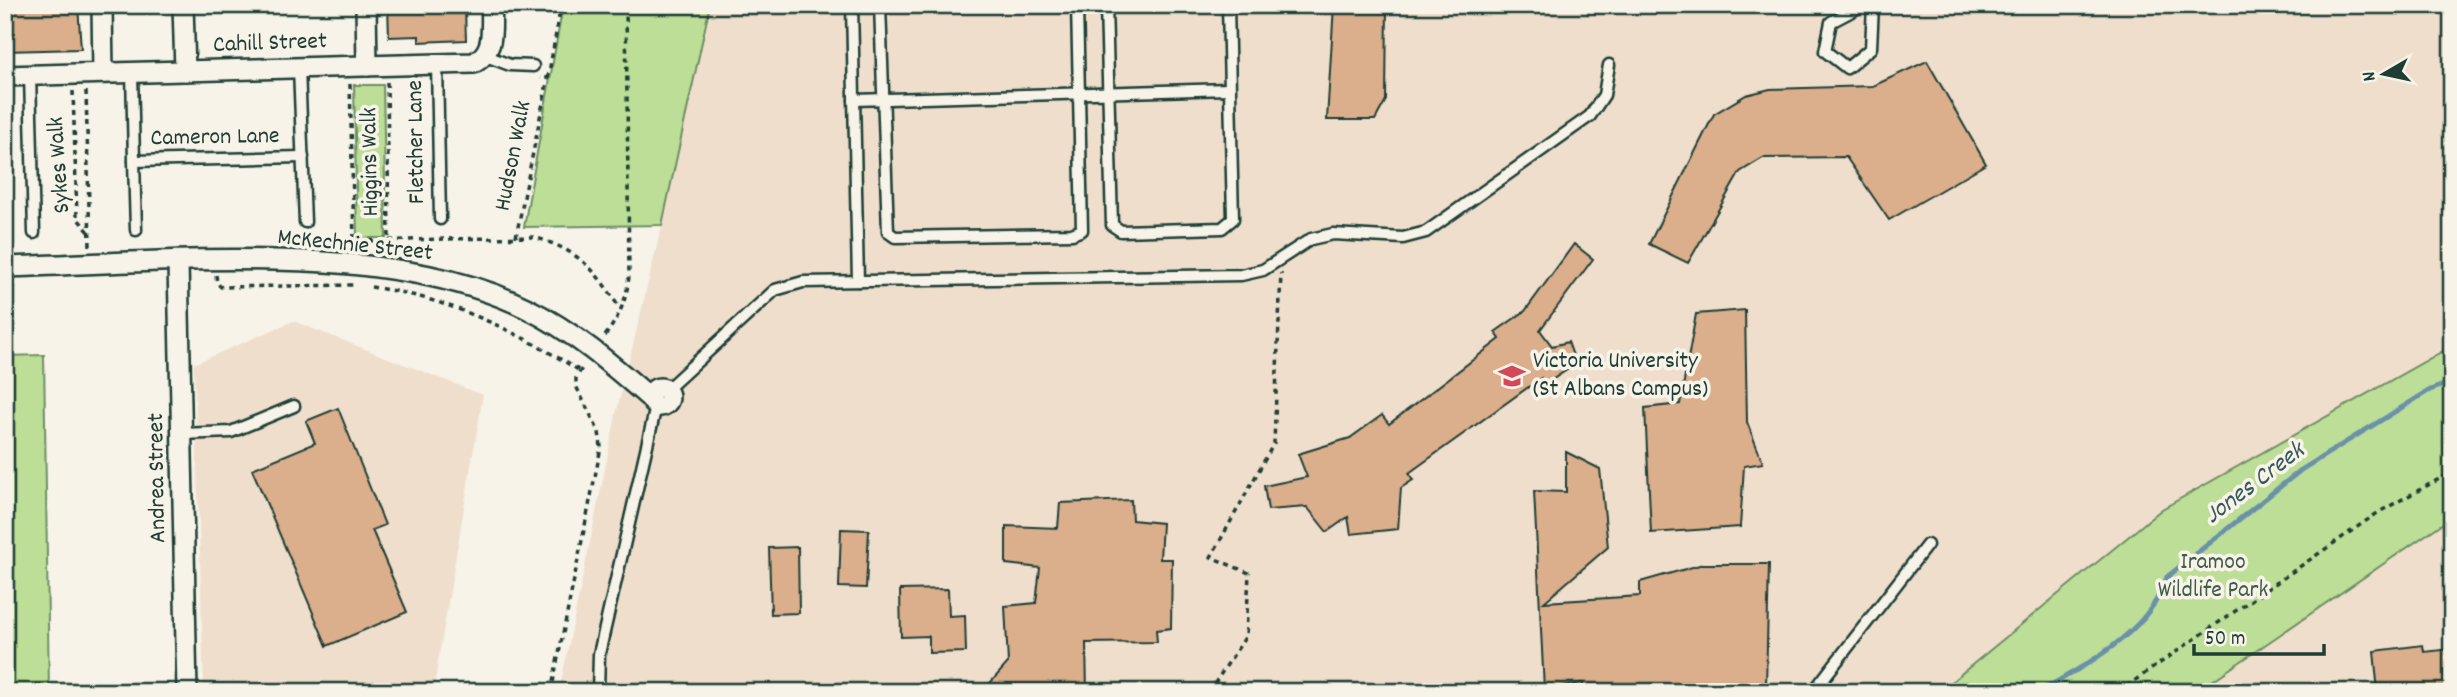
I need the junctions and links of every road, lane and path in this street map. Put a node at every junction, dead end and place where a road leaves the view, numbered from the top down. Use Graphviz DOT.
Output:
graph roads {
  1 [pos="102,5"];
  2 [pos="183,5"];
  3 [pos="366,5"];
  4 [pos="492,5"];
  5 [pos="561,5"];
  6 [pos="626,5"];
  7 [pos="852,5"];
  8 [pos="880,5"];
  9 [pos="1077,5"];
  10 [pos="1106,5"];
  11 [pos="1228,5"];
  12 [pos="1863,5"];
  13 [pos="1873,5"];
  14 [pos="486,56"];
  15 [pos="437,64"];
  16 [pos="1609,65"];
  17 [pos="367,66"];
  18 [pos="533,66"];
  19 [pos="299,68"];
  20 [pos="185,71"];
  21 [pos="132,72"];
  22 [pos="103,73"];
  23 [pos="30,75"];
  24 [pos="5,76"];
  25 [pos="535,78"];
  26 [pos="548,78"];
  27 [pos="387,82"];
  28 [pos="350,84"];
  29 [pos="1230,89"];
  30 [pos="73,91"];
  31 [pos="86,91"];
  32 [pos="1108,92"];
  33 [pos="1080,93"];
  34 [pos="883,99"];
  35 [pos="854,100"];
  36 [pos="303,157"];
  37 [pos="134,161"];
  38 [pos="440,219"];
  39 [pos="305,222"];
  40 [pos="135,230"];
  41 [pos="34,233"];
  42 [pos="90,233"];
  43 [pos="516,237"];
  44 [pos="389,240"];
  45 [pos="354,241"];
  46 [pos="318,242"];
  47 [pos="90,246"];
  48 [pos="102,246"];
  49 [pos="76,247"];
  50 [pos="1281,260"];
  51 [pos="216,262"];
  52 [pos="178,263"];
  53 [pos="5,268"];
  54 [pos="859,281"];
  55 [pos="354,285"];
  56 [pos="367,287"];
  57 [pos="621,310"];
  58 [pos="594,351"];
  59 [pos="580,371"];
  60 [pos="657,396"];
  61 [pos="294,407"];
  62 [pos="182,434"];
  63 [pos="2452,472"];
  64 [pos="1927,545"];
  65 [pos="187,692"];
  66 [pos="551,692"];
  67 [pos="598,692"];
  68 [pos="1209,692"];
  69 [pos="1813,692"];
  70 [pos="2118,692"];
  1 -- 22 [label="street"];
  2 -- 20 [label="street"];
  3 -- 17 [label="street"];
  4 -- 14 [label="street"];
  5 -- 26 [label="path"];
  6 -- 57 [label="path"];
  7 -- 35 [label="lane"];
  8 -- 34 [label="lane"];
  9 -- 33 [label="lane"];
  10 -- 32 [label="lane"];
  11 -- 29 [label="lane"];
  12 -- 13 [label="lane"];
  14 -- 15 [label="street, Cahill Street"];
  14 -- 18 [label="lane, Cahill Street"];
  15 -- 17 [label="street, Cahill Street"];
  15 -- 38 [label="lane, Fletcher Lane"];
  16 -- 50 [label="lane"];
  17 -- 19 [label="street, Cahill Street"];
  19 -- 20 [label="street, Cahill Street"];
  19 -- 36 [label="lane"];
  20 -- 21 [label="street, Cahill Street"];
  21 -- 22 [label="street, Cahill Street"];
  21 -- 37 [label="lane, Cameron Lane"];
  22 -- 23 [label="street, Cahill Street"];
  23 -- 24 [label="street, Cahill Street"];
  23 -- 41 [label="lane"];
  25 -- 26 [label="path, Hudson Walk"];
  26 -- 43 [label="path, Hudson Walk"];
  27 -- 44 [label="path, Higgins Walk"];
  28 -- 45 [label="path, Higgins Walk"];
  29 -- 32 [label="lane"];
  29 -- 32 [label="lane"];
  30 -- 42 [label="path, Sykes Walk"];
  31 -- 42 [label="path, Sykes Walk"];
  32 -- 33 [label="lane"];
  33 -- 34 [label="lane"];
  33 -- 34 [label="lane"];
  34 -- 35 [label="lane"];
  35 -- 54 [label="lane"];
  36 -- 37 [label="lane, Cameron Lane"];
  36 -- 39 [label="lane"];
  37 -- 40 [label="lane"];
  42 -- 47 [label="path, Sykes Walk"];
  43 -- 44 [label="path"];
  43 -- 57 [label="path"];
  44 -- 45 [label="path"];
  45 -- 46 [label="path"];
  47 -- 48 [label="path"];
  47 -- 49 [label="path"];
  50 -- 54 [label="lane"];
  50 -- 68 [label="path"];
  51 -- 52 [label="street, McKechnie Street"];
  51 -- 55 [label="path"];
  51 -- 58 [label="street, McKechnie Street"];
  52 -- 53 [label="street, McKechnie Street"];
  52 -- 62 [label="street, Andrea Street"];
  54 -- 60 [label="lane"];
  56 -- 59 [label="path"];
  57 -- 58 [label="path"];
  58 -- 59 [label="path"];
  58 -- 60 [label="street, McKechnie Street"];
  59 -- 66 [label="path"];
  60 -- 67 [label="lane"];
  61 -- 62 [label="lane"];
  62 -- 65 [label="street, Andrea Street"];
  63 -- 70 [label="path"];
  64 -- 69 [label="lane"];
}
